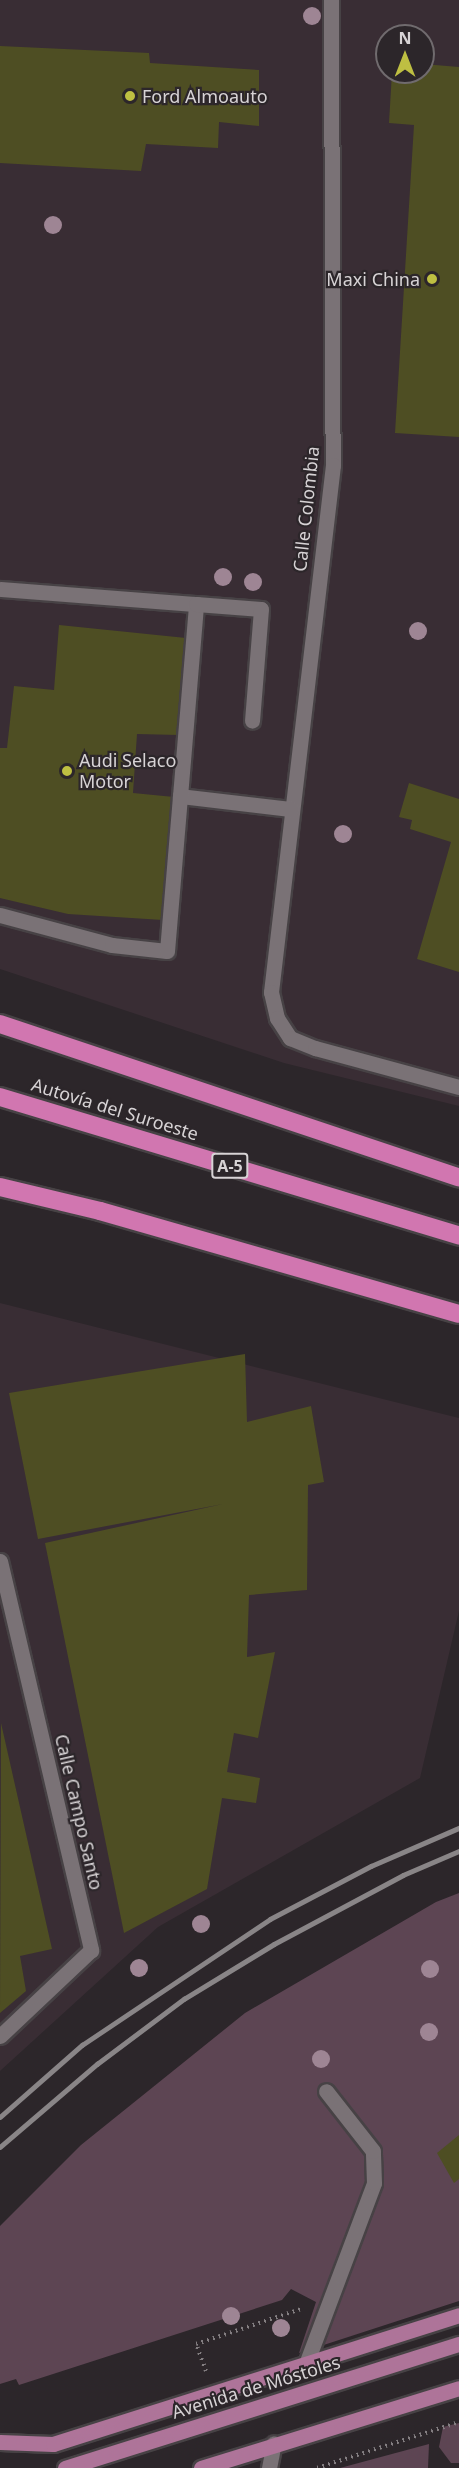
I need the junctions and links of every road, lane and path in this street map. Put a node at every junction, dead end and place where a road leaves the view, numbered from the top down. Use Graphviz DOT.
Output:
graph roads {
  1 [pos="331,0"];
  2 [pos="0,589"];
  3 [pos="196,604"];
  4 [pos="252,721"];
  5 [pos="180,796"];
  6 [pos="291,810"];
  7 [pos="0,915"];
  8 [pos="0,1024"];
  9 [pos="459,1087"];
  10 [pos="0,1097"];
  11 [pos="459,1178"];
  12 [pos="0,1187"];
  13 [pos="459,1236"];
  14 [pos="459,1314"];
  15 [pos="0,1561"];
  16 [pos="0,2036"];
  17 [pos="326,2091"];
  18 [pos="330,2300"];
  19 [pos="459,2315"];
  20 [pos="459,2344"];
  21 [pos="306,2364"];
  22 [pos="459,2388"];
  23 [pos="215,2393"];
  24 [pos="459,2422"];
  25 [pos="0,2442"];
  26 [pos="274,2443"];
  27 [pos="65,2468"];
  28 [pos="201,2468"];
  29 [pos="269,2468"];
  30 [pos="317,2468"];
  1 -- 6 [label="street, Calle Colombia"];
  2 -- 3 [label="street"];
  3 -- 4 [label="street"];
  3 -- 5 [label="street"];
  5 -- 6 [label="street"];
  5 -- 7 [label="street"];
  6 -- 9 [label="street, Calle Colombia"];
  8 -- 11 [label="highway"];
  10 -- 13 [label="highway, Autovía del Suroeste / A-5"];
  12 -- 14 [label="highway"];
  15 -- 16 [label="street, Calle Campo Santo"];
  17 -- 18 [label="street"];
  18 -- 21 [label="street"];
  18 -- 23 [label="path"];
  19 -- 21 [label="main road"];
  20 -- 27 [label="main road, Avenida de Móstoles"];
  21 -- 23 [label="main road"];
  22 -- 26 [label="main road"];
  23 -- 25 [label="main road"];
  24 -- 30 [label="path"];
  26 -- 28 [label="main road"];
  26 -- 29 [label="street"];
}
